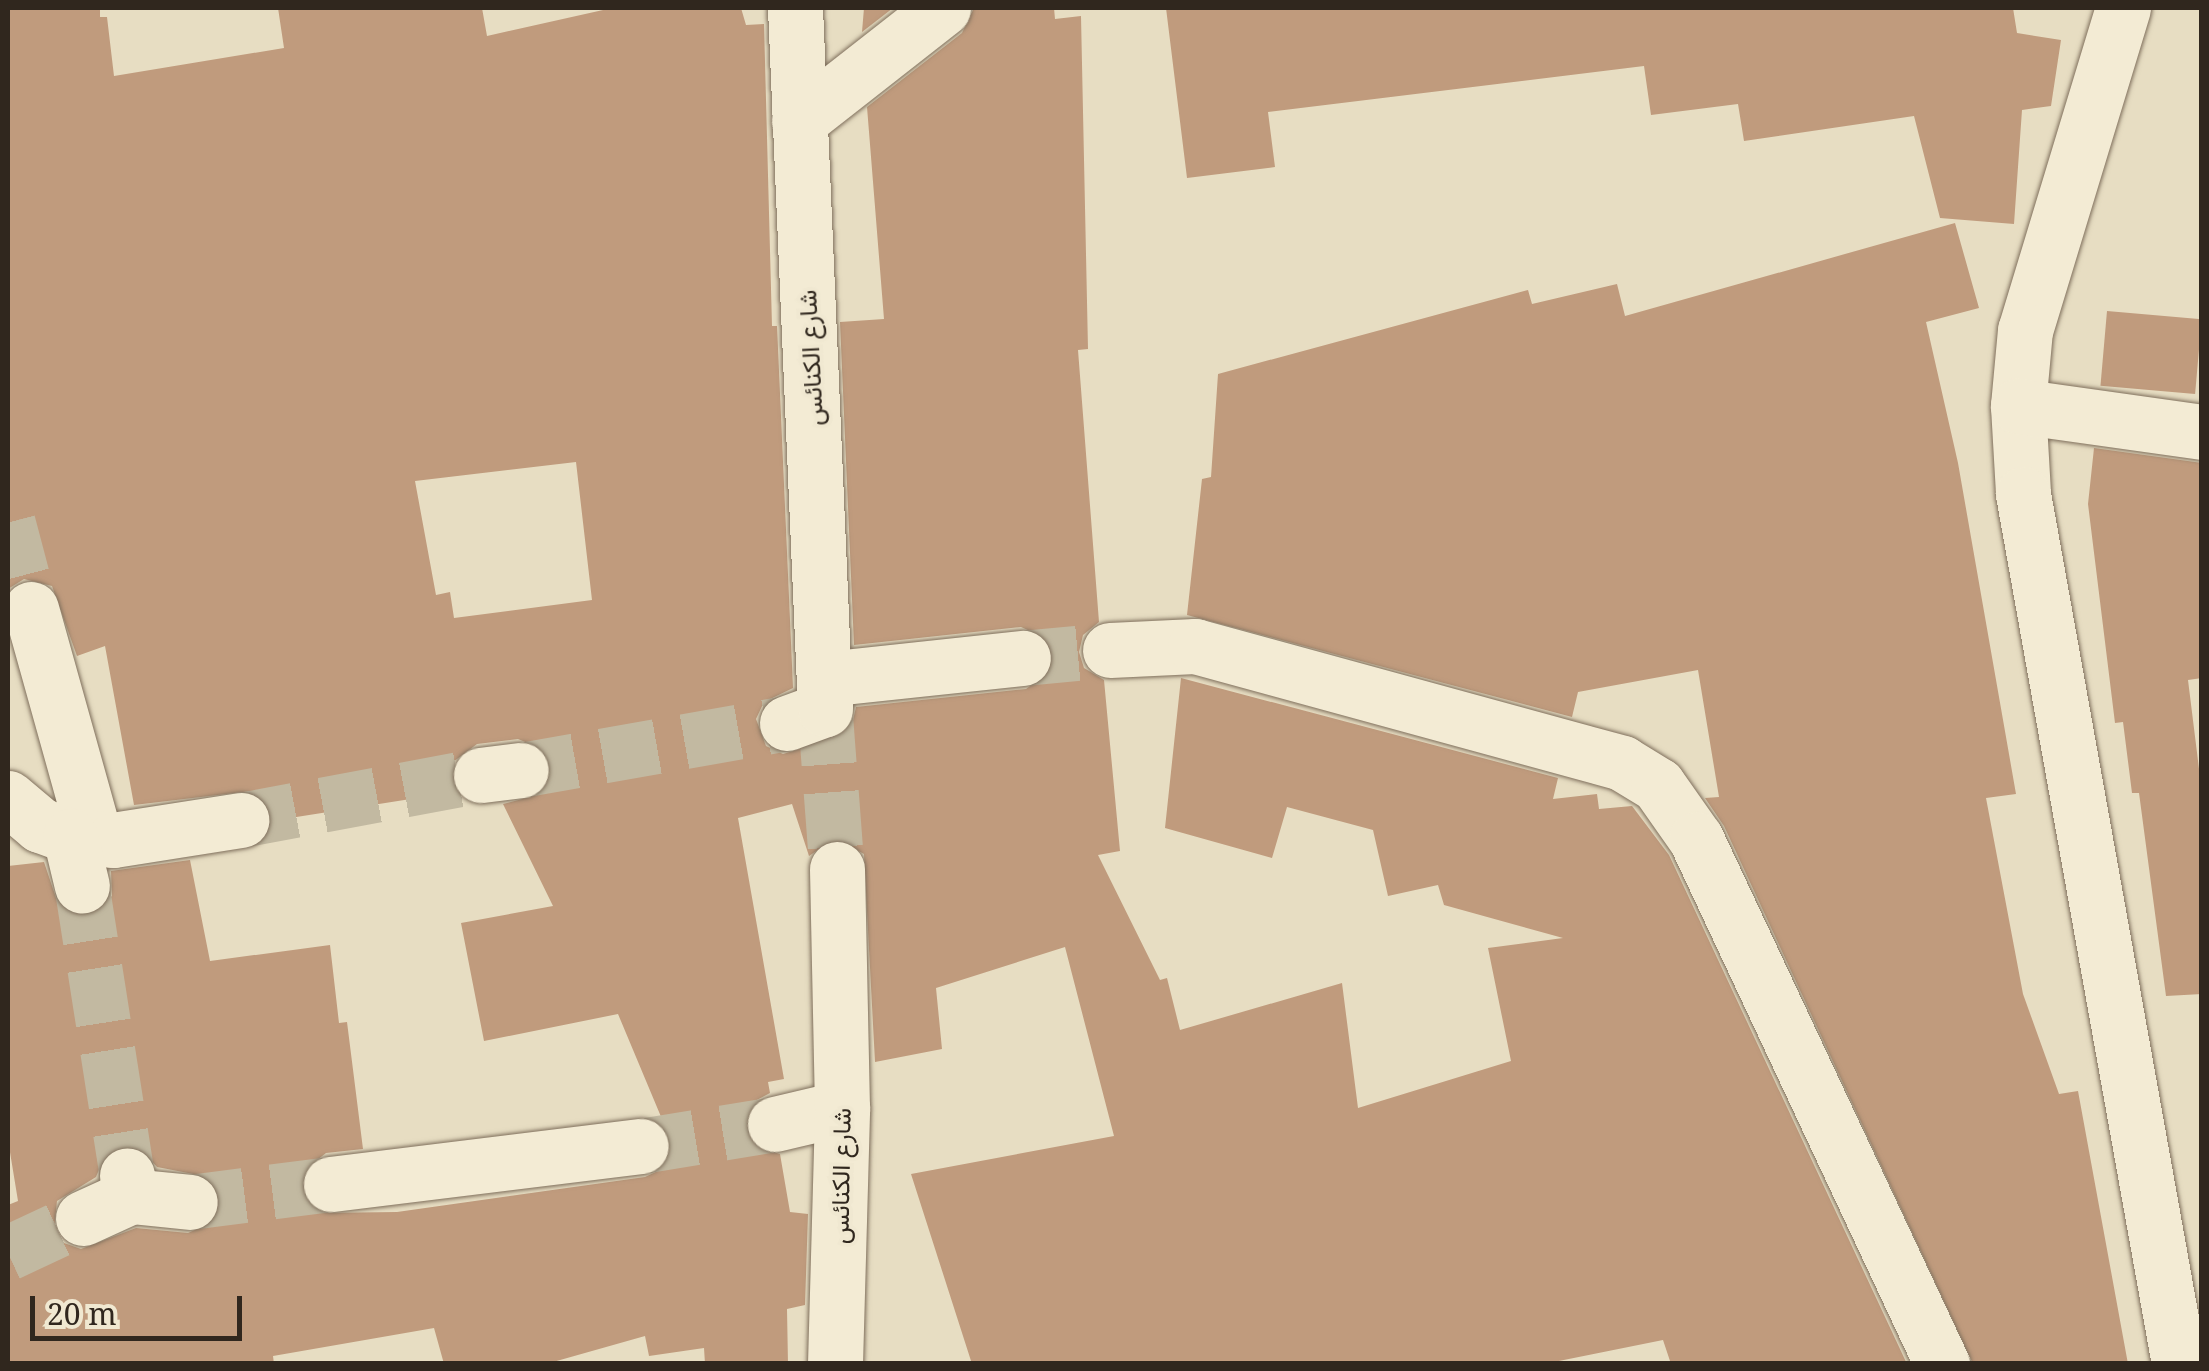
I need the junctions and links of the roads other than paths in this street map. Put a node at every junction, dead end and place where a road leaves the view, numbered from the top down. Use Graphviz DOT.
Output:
graph roads {
  1 [pos="795,8"];
  2 [pos="943,8"];
  3 [pos="2124,8"];
  4 [pos="799,121"];
  5 [pos="2018,406"];
  6 [pos="2202,432"];
  7 [pos="31,609"];
  8 [pos="1110,650"];
  9 [pos="1022,658"];
  10 [pos="8,798"];
  11 [pos="241,820"];
  12 [pos="82,854"];
  13 [pos="836,869"];
  14 [pos="842,1108"];
  15 [pos="775,1124"];
  16 [pos="641,1146"];
  17 [pos="331,1184"];
  18 [pos="114,1196"];
  19 [pos="190,1202"];
  20 [pos="835,1364"];
  21 [pos="1942,1364"];
  22 [pos="2179,1364"];
  1 -- 4 [label="street, شارع الكنائس"];
  2 -- 4 [label="street"];
  3 -- 5 [label="street"];
  4 -- 9 [label="street, شارع الكنائس"];
  5 -- 6 [label="street"];
  5 -- 22 [label="street"];
  7 -- 12 [label="street"];
  8 -- 21 [label="street"];
  10 -- 12 [label="street"];
  11 -- 12 [label="street"];
  13 -- 14 [label="street, شارع الكنائس"];
  14 -- 15 [label="street"];
  14 -- 20 [label="street, شارع الكنائس"];
  16 -- 17 [label="street"];
  18 -- 19 [label="street"];
}
